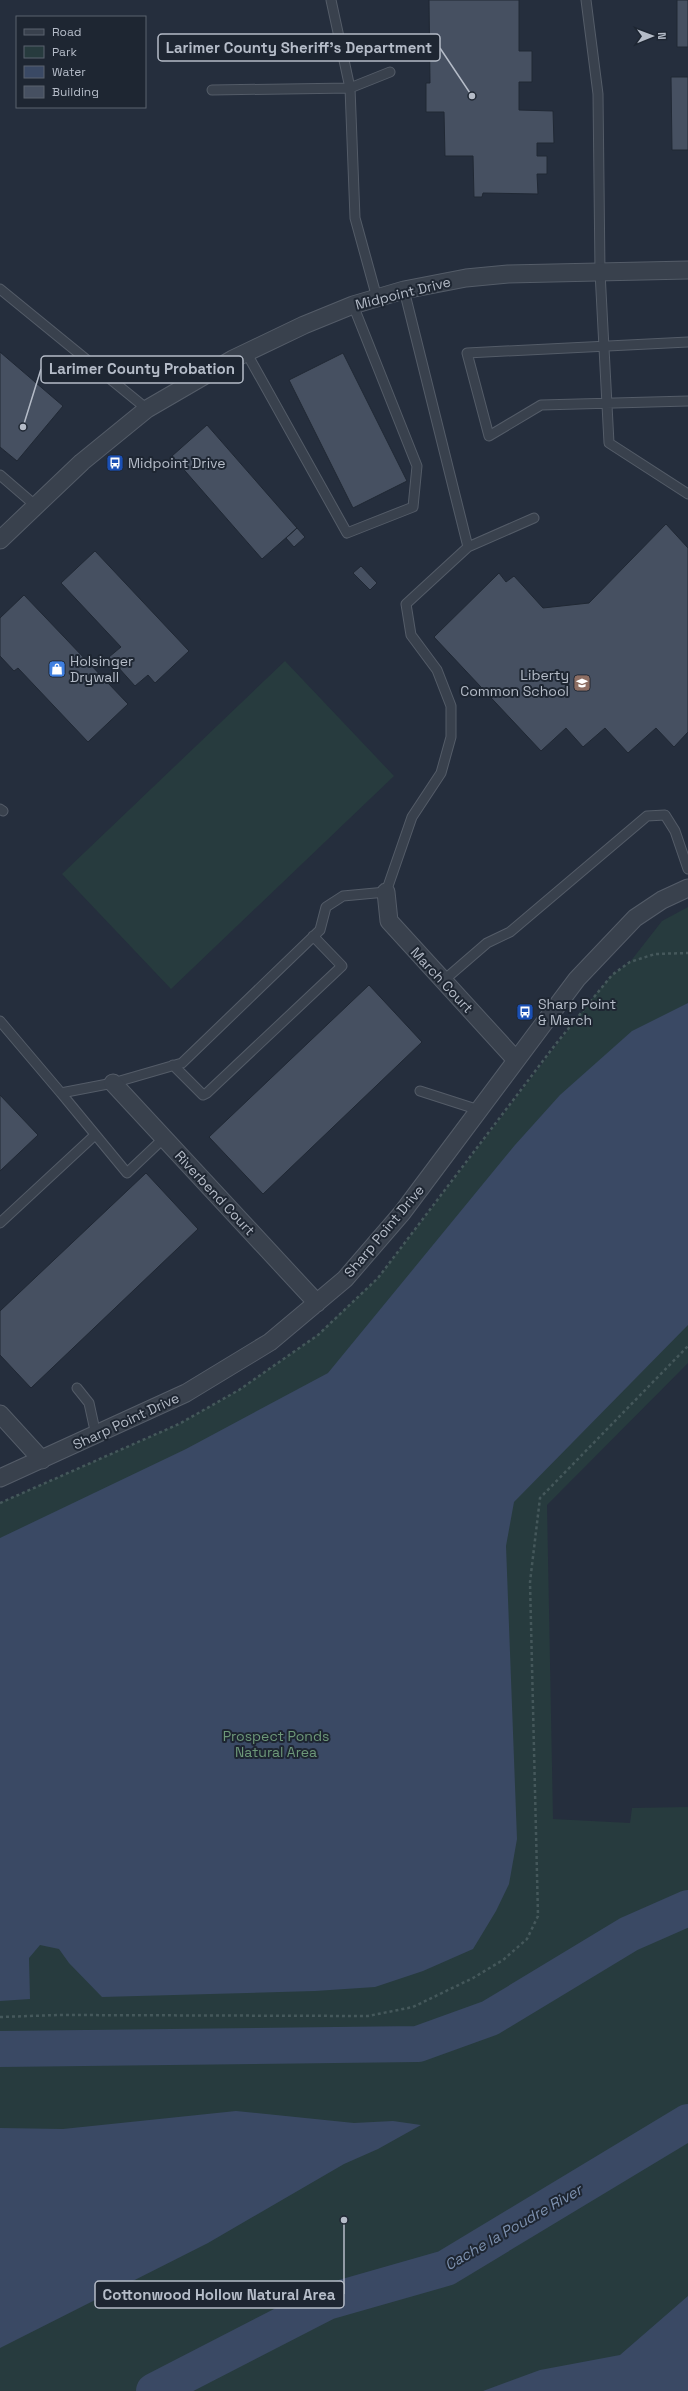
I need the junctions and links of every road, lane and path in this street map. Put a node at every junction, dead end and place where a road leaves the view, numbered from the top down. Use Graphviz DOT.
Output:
graph roads {
  1 [pos="331,0"];
  2 [pos="586,0"];
  3 [pos="390,72"];
  4 [pos="350,88"];
  5 [pos="212,90"];
  6 [pos="688,270"];
  7 [pos="600,272"];
  8 [pos="0,289"];
  9 [pos="404,290"];
  10 [pos="377,298"];
  11 [pos="353,305"];
  12 [pos="688,342"];
  13 [pos="604,347"];
  14 [pos="246,352"];
  15 [pos="688,401"];
  16 [pos="607,403"];
  17 [pos="147,409"];
  18 [pos="0,475"];
  19 [pos="688,494"];
  20 [pos="36,506"];
  21 [pos="534,518"];
  22 [pos="0,540"];
  23 [pos="468,547"];
  24 [pos="688,869"];
  25 [pos="688,888"];
  26 [pos="386,892"];
  27 [pos="313,936"];
  28 [pos="443,981"];
  29 [pos="0,1021"];
  30 [pos="516,1060"];
  31 [pos="173,1065"];
  32 [pos="112,1083"];
  33 [pos="420,1091"];
  34 [pos="61,1093"];
  35 [pos="479,1110"];
  36 [pos="95,1135"];
  37 [pos="164,1138"];
  38 [pos="0,1222"];
  39 [pos="316,1303"];
  40 [pos="688,1346"];
  41 [pos="78,1388"];
  42 [pos="0,1414"];
  43 [pos="96,1435"];
  44 [pos="42,1460"];
  45 [pos="0,1478"];
  46 [pos="0,2017"];
  1 -- 4 [label="lane"];
  2 -- 7 [label="lane"];
  3 -- 4 [label="lane"];
  4 -- 5 [label="lane"];
  4 -- 10 [label="lane"];
  6 -- 7 [label="street, Midpoint Drive"];
  7 -- 9 [label="street, Midpoint Drive"];
  7 -- 13 [label="lane"];
  8 -- 17 [label="lane"];
  9 -- 10 [label="street, Midpoint Drive"];
  9 -- 23 [label="lane"];
  10 -- 11 [label="street, Midpoint Drive"];
  11 -- 14 [label="street, Midpoint Drive"];
  11 -- 14 [label="lane"];
  12 -- 13 [label="lane"];
  13 -- 16 [label="lane"];
  13 -- 16 [label="lane"];
  14 -- 17 [label="street, Midpoint Drive"];
  15 -- 16 [label="lane"];
  16 -- 19 [label="lane"];
  17 -- 20 [label="street, Midpoint Drive"];
  18 -- 20 [label="lane"];
  20 -- 22 [label="street, Midpoint Drive"];
  21 -- 23 [label="lane"];
  23 -- 26 [label="lane"];
  24 -- 28 [label="lane"];
  25 -- 30 [label="street, Sharp Point Drive"];
  26 -- 27 [label="lane"];
  26 -- 28 [label="street, March Court"];
  27 -- 31 [label="lane"];
  27 -- 31 [label="lane"];
  28 -- 30 [label="street, March Court"];
  29 -- 34 [label="lane"];
  30 -- 35 [label="street, Sharp Point Drive"];
  31 -- 32 [label="lane"];
  32 -- 34 [label="lane"];
  32 -- 37 [label="street, Riverbend Court"];
  33 -- 35 [label="lane"];
  34 -- 36 [label="lane"];
  35 -- 39 [label="street, Sharp Point Drive"];
  36 -- 37 [label="lane"];
  36 -- 38 [label="lane"];
  37 -- 39 [label="street, Riverbend Court"];
  39 -- 43 [label="street, Sharp Point Drive"];
  40 -- 46 [label="path"];
  41 -- 43 [label="lane"];
  42 -- 44 [label="street"];
  43 -- 44 [label="street, Sharp Point Drive"];
  44 -- 45 [label="street, Sharp Point Drive"];
}
